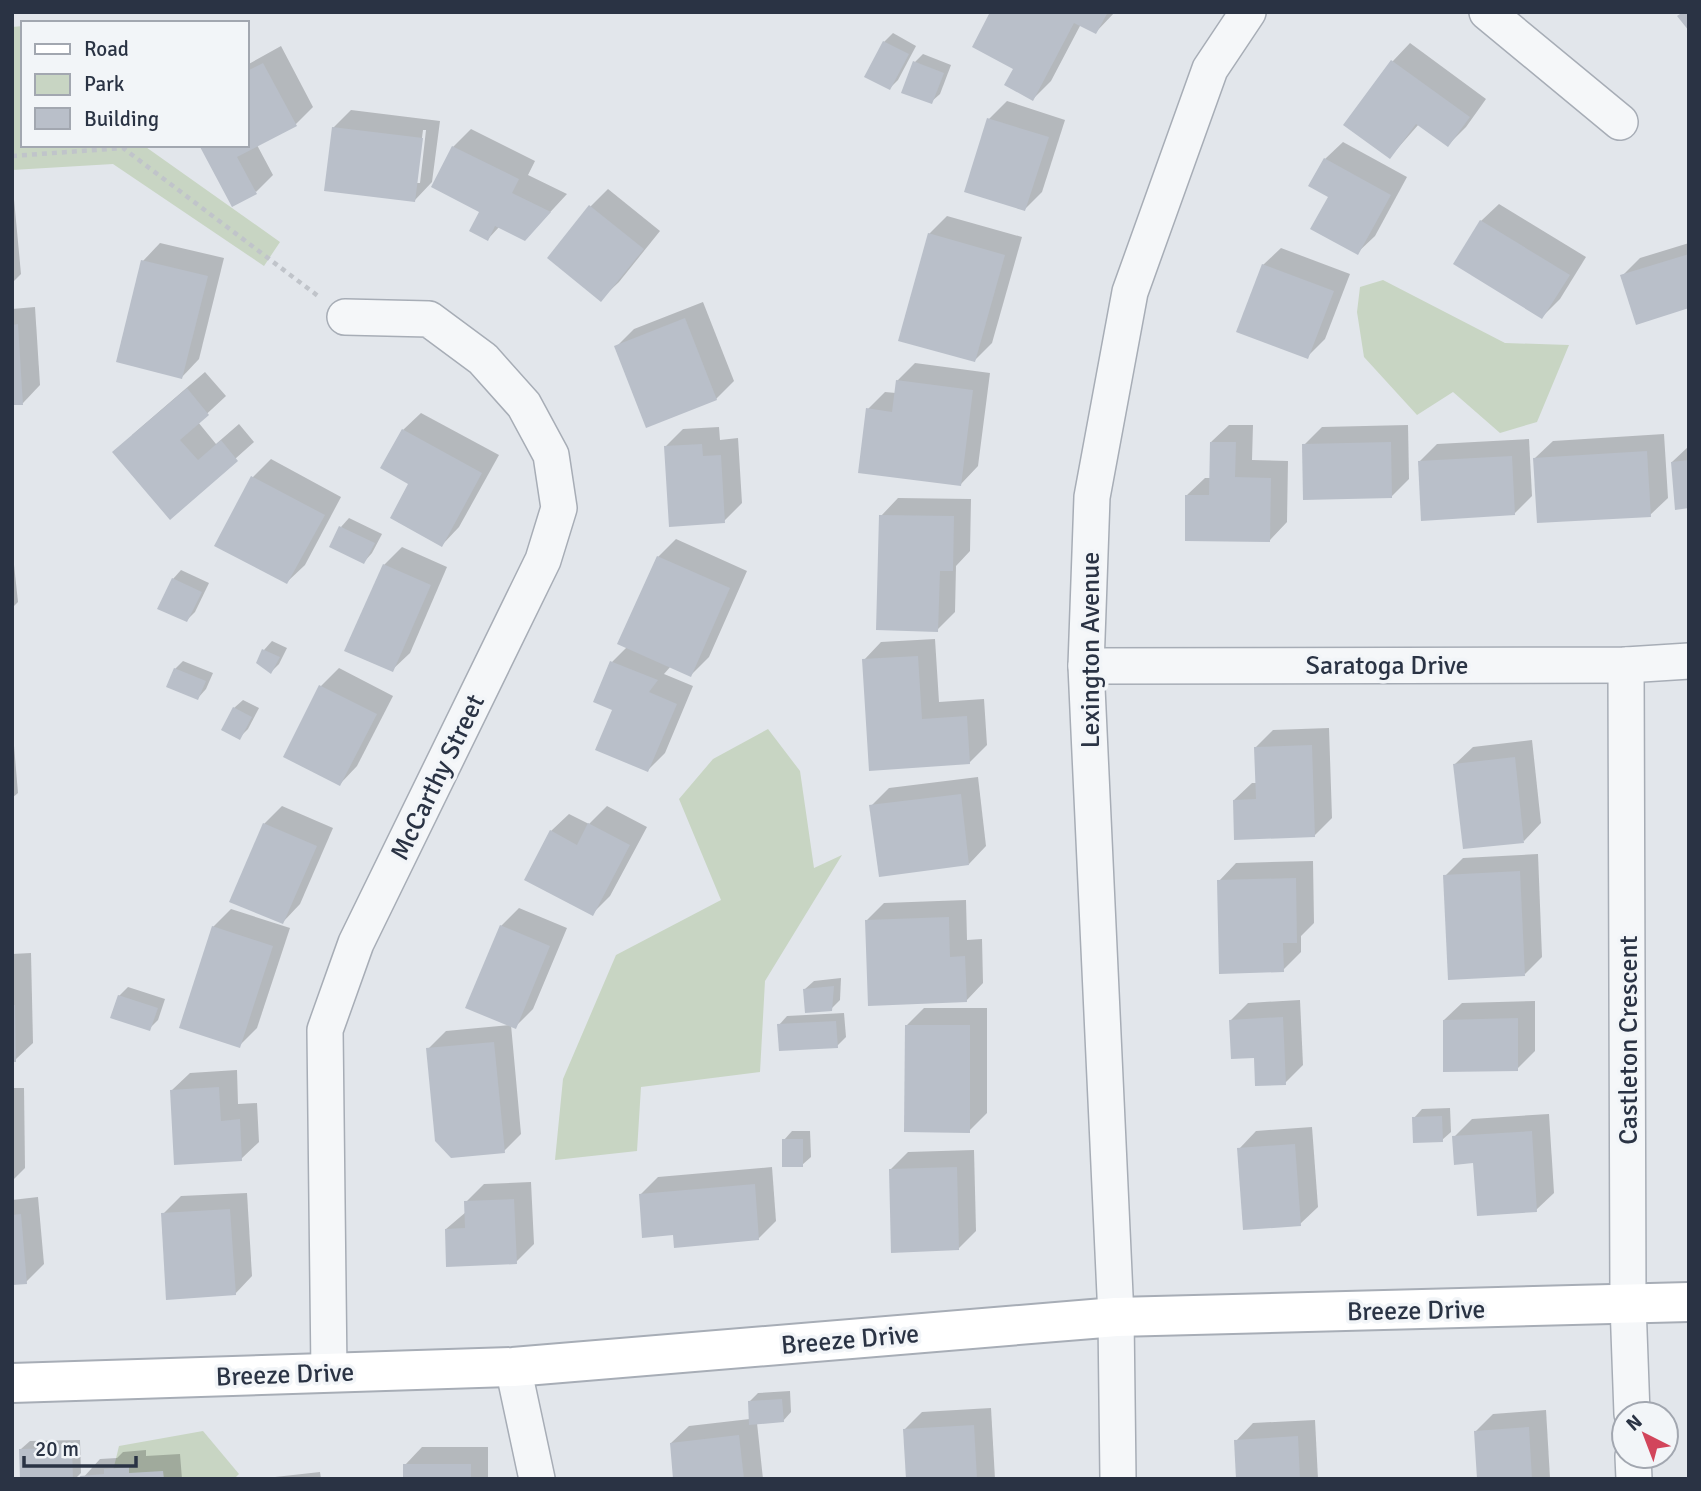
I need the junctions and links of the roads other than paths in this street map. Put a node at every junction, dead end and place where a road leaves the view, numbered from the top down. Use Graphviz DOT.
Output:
graph roads {
  1 [pos="1248,12"];
  2 [pos="1487,12"];
  3 [pos="1620,122"];
  4 [pos="345,317"];
  5 [pos="1689,661"];
  6 [pos="1626,665"];
  7 [pos="1086,666"];
  8 [pos="1689,1301"];
  9 [pos="1628,1304"];
  10 [pos="1116,1317"];
  11 [pos="513,1367"];
  12 [pos="329,1373"];
  13 [pos="12,1383"];
  14 [pos="1631,1400"];
  15 [pos="537,1479"];
  16 [pos="1118,1479"];
  1 -- 7 [label="street, Lexington Avenue"];
  2 -- 3 [label="street"];
  4 -- 12 [label="street, McCarthy Street"];
  5 -- 6 [label="street, Saratoga Drive"];
  6 -- 7 [label="street, Saratoga Drive"];
  6 -- 9 [label="street, Castleton Crescent"];
  7 -- 10 [label="street, Lexington Avenue"];
  8 -- 9 [label="street, Breeze Drive"];
  9 -- 10 [label="street, Breeze Drive"];
  9 -- 14 [label="street, Castleton Crescent"];
  10 -- 11 [label="street, Breeze Drive"];
  10 -- 16 [label="street, Lexington Avenue"];
  11 -- 12 [label="street, Breeze Drive"];
  11 -- 15 [label="street"];
  12 -- 13 [label="street, Breeze Drive"];
}
